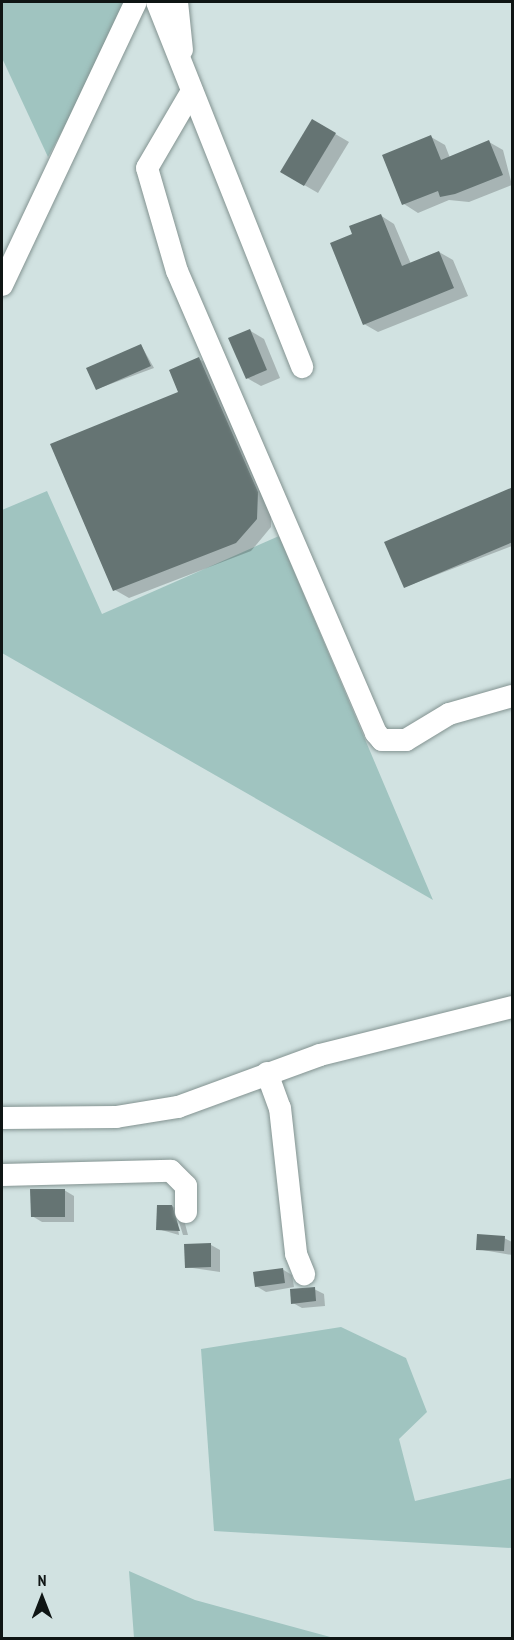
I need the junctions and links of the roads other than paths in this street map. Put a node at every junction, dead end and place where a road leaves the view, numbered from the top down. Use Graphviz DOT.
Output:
graph roads {
  1 [pos="136,2"];
  2 [pos="158,2"];
  3 [pos="177,2"];
  4 [pos="183,66"];
  5 [pos="192,91"];
  6 [pos="2,285"];
  7 [pos="302,367"];
  8 [pos="513,696"];
  9 [pos="513,1007"];
  10 [pos="267,1073"];
  11 [pos="2,1118"];
  12 [pos="2,1175"];
  13 [pos="186,1212"];
  14 [pos="304,1274"];
  1 -- 6 [label="street"];
  2 -- 4 [label="street"];
  3 -- 4 [label="street"];
  4 -- 5 [label="street"];
  5 -- 7 [label="street"];
  5 -- 8 [label="street"];
  9 -- 10 [label="street"];
  10 -- 11 [label="street"];
  10 -- 14 [label="street"];
  12 -- 13 [label="street"];
}
